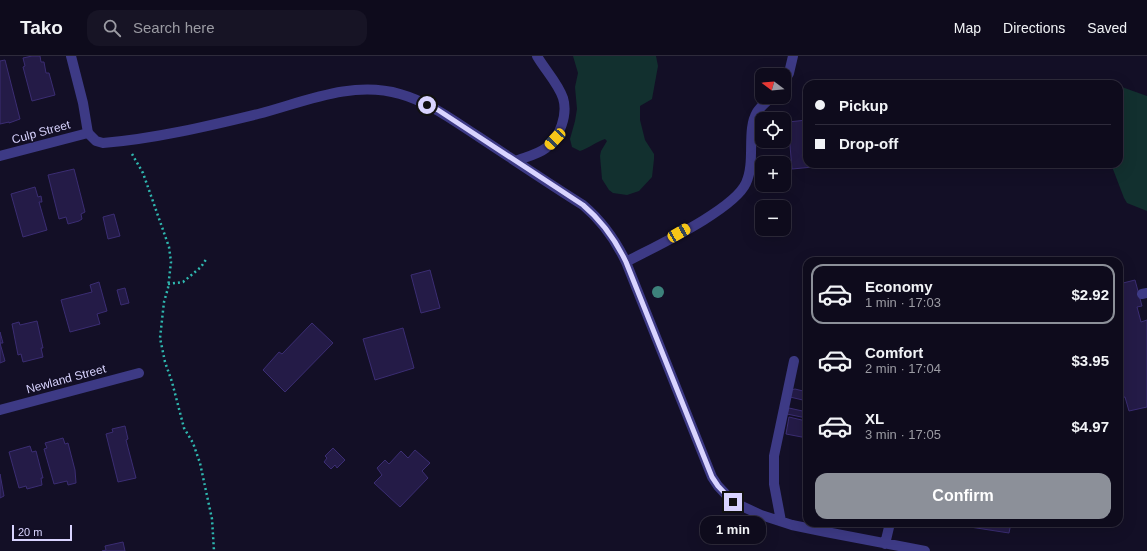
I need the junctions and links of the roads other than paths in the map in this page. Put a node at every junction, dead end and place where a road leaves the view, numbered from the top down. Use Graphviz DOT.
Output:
graph roads {
  1 [pos="71,56"];
  2 [pos="537,56"];
  3 [pos="793,56"];
  4 [pos="790,68"];
  5 [pos="765,104"];
  6 [pos="88,133"];
  7 [pos="0,156"];
  8 [pos="515,161"];
  9 [pos="626,262"];
  10 [pos="794,361"];
  11 [pos="139,373"];
  12 [pos="0,410"];
  13 [pos="781,521"];
  14 [pos="803,526"];
  15 [pos="806,527"];
  16 [pos="889,527"];
  17 [pos="885,544"];
  18 [pos="925,551"];
  1 -- 6 [label="street"];
  2 -- 8 [label="street"];
  3 -- 4 [label="street"];
  5 -- 9 [label="street"];
  6 -- 7 [label="street, Culp Street"];
  6 -- 8 [label="street"];
  8 -- 9 [label="street"];
  9 -- 13 [label="street"];
  10 -- 13 [label="street"];
  11 -- 12 [label="street, Newland Street"];
  13 -- 14 [label="street"];
  15 -- 17 [label="street"];
  16 -- 17 [label="street"];
  17 -- 18 [label="street"];
}
